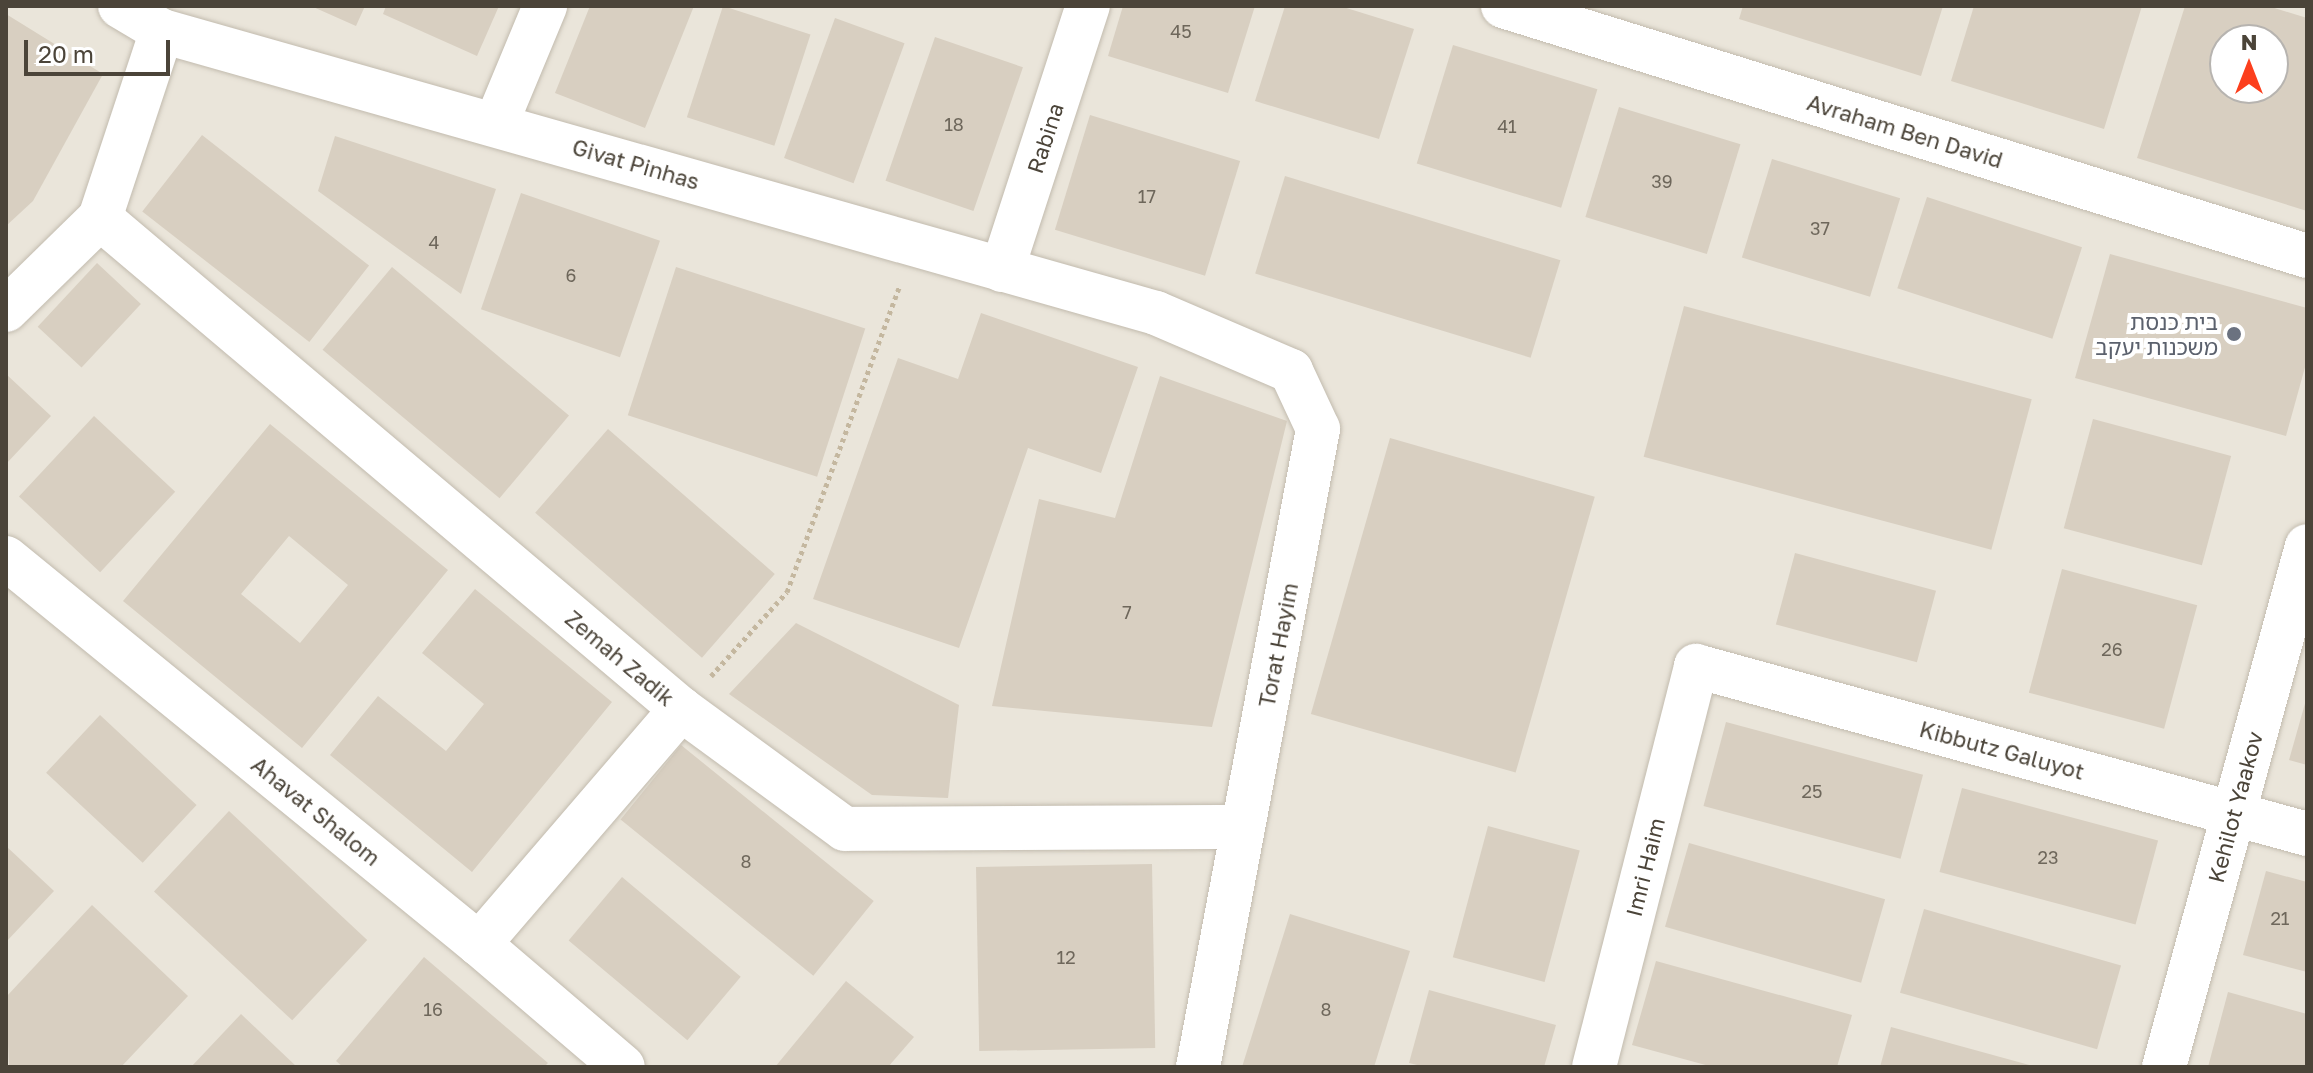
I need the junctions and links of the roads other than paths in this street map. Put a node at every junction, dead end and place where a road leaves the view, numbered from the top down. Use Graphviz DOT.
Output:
graph roads {
  1 [pos="120,6"];
  2 [pos="545,6"];
  3 [pos="1088,6"];
  4 [pos="1503,6"];
  5 [pos="162,31"];
  6 [pos="496,124"];
  7 [pos="100,218"];
  8 [pos="2307,256"];
  9 [pos="1002,270"];
  10 [pos="6,310"];
  11 [pos="1156,313"];
  12 [pos="2307,546"];
  13 [pos="6,558"];
  14 [pos="1696,666"];
  15 [pos="681,709"];
  16 [pos="2233,814"];
  17 [pos="1243,827"];
  18 [pos="2307,834"];
  19 [pos="479,944"];
  20 [pos="615,1064"];
  21 [pos="1198,1067"];
  22 [pos="1594,1067"];
  23 [pos="2164,1067"];
  1 -- 5 [label="street, Givat Pinhas"];
  2 -- 6 [label="street"];
  3 -- 9 [label="street, Rabina"];
  4 -- 8 [label="street, Avraham Ben David"];
  5 -- 6 [label="street, Givat Pinhas"];
  5 -- 7 [label="street"];
  6 -- 9 [label="street, Givat Pinhas"];
  7 -- 10 [label="street"];
  7 -- 15 [label="street, Zemah Zadik"];
  9 -- 11 [label="street, Givat Pinhas"];
  11 -- 17 [label="street, Torat Hayim"];
  12 -- 16 [label="street, Kehilot Yaakov"];
  13 -- 19 [label="street, Ahavat Shalom"];
  14 -- 16 [label="street, Kibbutz Galuyot"];
  14 -- 22 [label="street, Imri Haim"];
  15 -- 17 [label="street, Zemah Zadik"];
  15 -- 19 [label="street"];
  16 -- 18 [label="street, Kibbutz Galuyot"];
  16 -- 23 [label="street, Kehilot Yaakov"];
  17 -- 21 [label="street, Torat Hayim"];
  19 -- 20 [label="street, Ahavat Shalom"];
}
